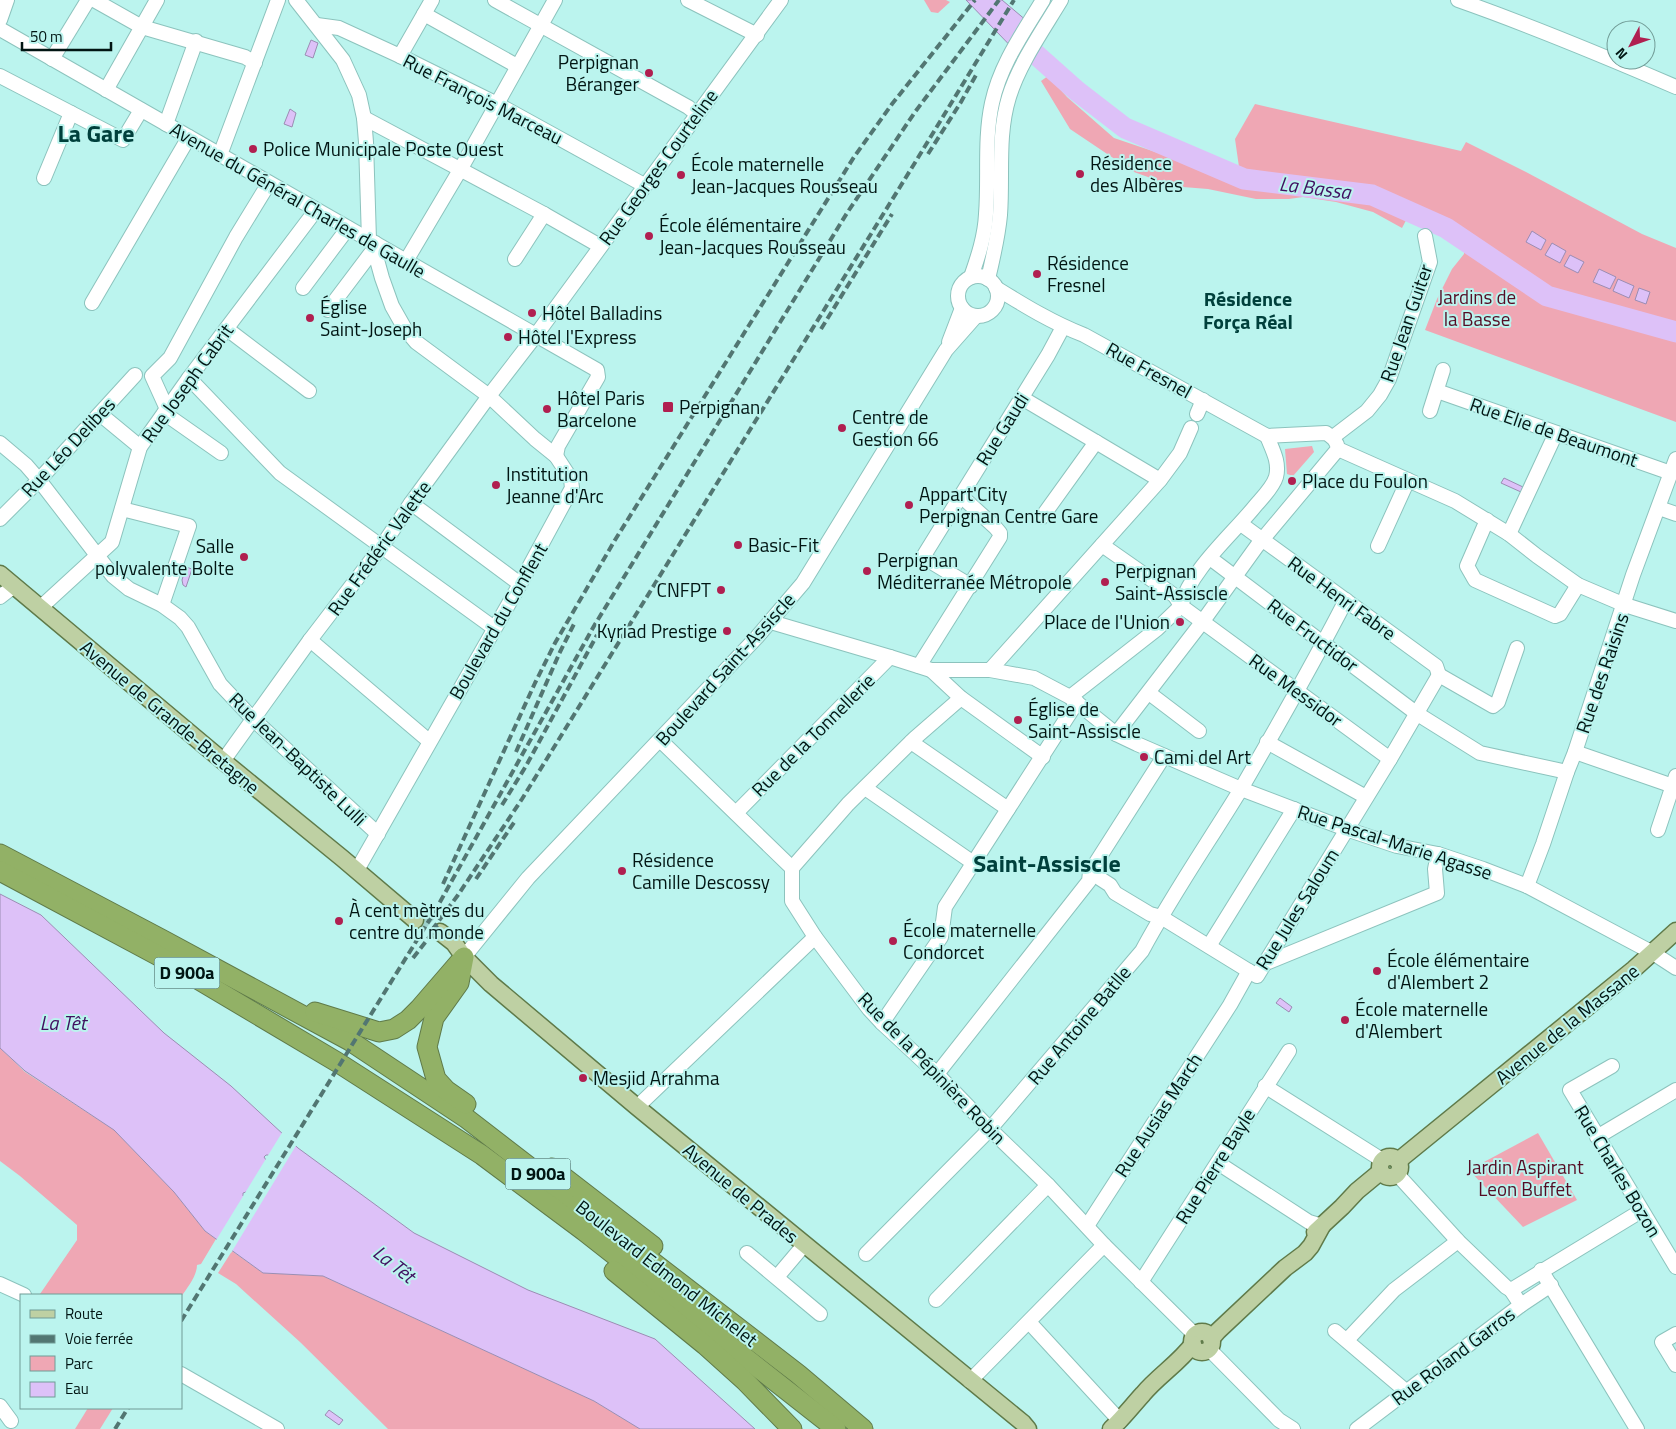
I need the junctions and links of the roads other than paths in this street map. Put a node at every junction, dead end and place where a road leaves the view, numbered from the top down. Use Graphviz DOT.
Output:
graph roads {
  1 [pos="7,0"];
  2 [pos="88,0"];
  3 [pos="94,0"];
  4 [pos="157,0"];
  5 [pos="278,0"];
  6 [pos="296,0"];
  7 [pos="432,0"];
  8 [pos="495,0"];
  9 [pos="555,0"];
  10 [pos="688,0"];
  11 [pos="781,0"];
  12 [pos="1062,0"];
  13 [pos="1458,0"];
  14 [pos="1040,4"];
  15 [pos="424,14"];
  16 [pos="0,20"];
  17 [pos="317,25"];
  18 [pos="540,25"];
  19 [pos="142,27"];
  20 [pos="0,30"];
  21 [pos="757,35"];
  22 [pos="196,42"];
  23 [pos="400,56"];
  24 [pos="52,59"];
  25 [pos="255,63"];
  26 [pos="517,66"];
  27 [pos="0,76"];
  28 [pos="1676,87"];
  29 [pos="106,90"];
  30 [pos="497,104"];
  31 [pos="141,110"];
  32 [pos="71,113"];
  33 [pos="697,114"];
  34 [pos="364,118"];
  35 [pos="166,124"];
  36 [pos="188,137"];
  37 [pos="220,155"];
  38 [pos="460,170"];
  39 [pos="44,178"];
  40 [pos="269,183"];
  41 [pos="644,185"];
  42 [pos="316,210"];
  43 [pos="544,214"];
  44 [pos="348,228"];
  45 [pos="1425,236"];
  46 [pos="373,244"];
  47 [pos="600,246"];
  48 [pos="515,259"];
  49 [pos="406,261"];
  50 [pos="971,277"];
  51 [pos="992,283"];
  52 [pos="303,288"];
  53 [pos="92,304"];
  54 [pos="962,308"];
  55 [pos="1030,309"];
  56 [pos="328,310"];
  57 [pos="992,310"];
  58 [pos="976,316"];
  59 [pos="1062,327"];
  60 [pos="227,329"];
  61 [pos="536,335"];
  62 [pos="946,350"];
  63 [pos="1443,370"];
  64 [pos="136,375"];
  65 [pos="189,378"];
  66 [pos="308,391"];
  67 [pos="1437,391"];
  68 [pos="489,396"];
  69 [pos="1022,398"];
  70 [pos="1202,400"];
  71 [pos="166,411"];
  72 [pos="1430,411"];
  73 [pos="100,414"];
  74 [pos="1197,414"];
  75 [pos="1191,428"];
  76 [pos="1556,433"];
  77 [pos="1266,436"];
  78 [pos="1096,442"];
  79 [pos="0,443"];
  80 [pos="1336,443"];
  81 [pos="140,447"];
  82 [pos="221,453"];
  83 [pos="556,456"];
  84 [pos="1676,459"];
  85 [pos="1671,472"];
  86 [pos="39,480"];
  87 [pos="1160,480"];
  88 [pos="1408,480"];
  89 [pos="961,496"];
  90 [pos="411,503"];
  91 [pos="1659,508"];
  92 [pos="122,509"];
  93 [pos="1676,514"];
  94 [pos="1042,517"];
  95 [pos="0,519"];
  96 [pos="1487,520"];
  97 [pos="1241,524"];
  98 [pos="1509,534"];
  99 [pos="1262,540"];
  100 [pos="1102,545"];
  101 [pos="382,546"];
  102 [pos="1378,546"];
  103 [pos="96,555"];
  104 [pos="1210,558"];
  105 [pos="0,574"];
  106 [pos="1235,577"];
  107 [pos="520,584"];
  108 [pos="1578,585"];
  109 [pos="14,586"];
  110 [pos="970,586"];
  111 [pos="0,597"];
  112 [pos="1346,600"];
  113 [pos="162,605"];
  114 [pos="1625,605"];
  115 [pos="1181,606"];
  116 [pos="40,608"];
  117 [pos="771,622"];
  118 [pos="1203,622"];
  119 [pos="1676,622"];
  120 [pos="494,628"];
  121 [pos="310,640"];
  122 [pos="1323,644"];
  123 [pos="1517,648"];
  124 [pos="890,657"];
  125 [pos="925,668"];
  126 [pos="990,670"];
  127 [pos="1439,675"];
  128 [pos="1296,691"];
  129 [pos="1149,693"];
  130 [pos="961,698"];
  131 [pos="1074,700"];
  132 [pos="1416,713"];
  133 [pos="253,719"];
  134 [pos="1199,731"];
  135 [pos="1116,734"];
  136 [pos="660,740"];
  137 [pos="429,741"];
  138 [pos="911,742"];
  139 [pos="1267,742"];
  140 [pos="1575,752"];
  141 [pos="1164,756"];
  142 [pos="1043,758"];
  143 [pos="1390,759"];
  144 [pos="223,761"];
  145 [pos="1567,772"];
  146 [pos="1675,781"];
  147 [pos="865,788"];
  148 [pos="1241,789"];
  149 [pos="1366,797"];
  150 [pos="1008,809"];
  151 [pos="1294,809"];
  152 [pos="736,812"];
  153 [pos="1346,829"];
  154 [pos="1658,830"];
  155 [pos="378,834"];
  156 [pos="0,854"];
  157 [pos="1438,854"];
  158 [pos="972,862"];
  159 [pos="358,867"];
  160 [pos="792,868"];
  161 [pos="0,871"];
  162 [pos="1090,872"];
  163 [pos="1527,886"];
  164 [pos="416,917"];
  165 [pos="1161,917"];
  166 [pos="1676,931"];
  167 [pos="438,935"];
  168 [pos="815,938"];
  169 [pos="1209,946"];
  170 [pos="1653,953"];
  171 [pos="464,957"];
  172 [pos="1266,963"];
  173 [pos="1676,968"];
  174 [pos="1249,971"];
  175 [pos="264,994"];
  176 [pos="1230,1005"];
  177 [pos="882,1023"];
  178 [pos="1289,1051"];
  179 [pos="1612,1066"];
  180 [pos="937,1074"];
  181 [pos="368,1084"];
  182 [pos="1266,1086"];
  183 [pos="1675,1095"];
  184 [pos="636,1107"];
  185 [pos="990,1129"];
  186 [pos="1597,1137"];
  187 [pos="1218,1163"];
  188 [pos="1389,1167"];
  189 [pos="1048,1185"];
  190 [pos="1641,1211"];
  191 [pos="1087,1226"];
  192 [pos="1322,1226"];
  193 [pos="1458,1240"];
  194 [pos="804,1245"];
  195 [pos="1104,1245"];
  196 [pos="747,1253"];
  197 [pos="866,1254"];
  198 [pos="1676,1267"];
  199 [pos="1541,1270"];
  200 [pos="777,1277"];
  201 [pos="1141,1282"];
  202 [pos="0,1284"];
  203 [pos="1551,1285"];
  204 [pos="1511,1290"];
  205 [pos="22,1294"];
  206 [pos="936,1300"];
  207 [pos="1521,1305"];
  208 [pos="820,1314"];
  209 [pos="1029,1322"];
  210 [pos="1335,1331"];
  211 [pos="1676,1334"];
  212 [pos="1347,1340"];
  213 [pos="1202,1342"];
  214 [pos="726,1343"];
  215 [pos="705,1345"];
  216 [pos="1676,1365"];
  217 [pos="798,1374"];
  218 [pos="182,1375"];
  219 [pos="970,1381"];
  220 [pos="1406,1392"];
  221 [pos="0,1406"];
  222 [pos="11,1421"];
  223 [pos="1116,1425"];
  224 [pos="1028,1427"];
  225 [pos="277,1429"];
  226 [pos="792,1429"];
  227 [pos="836,1429"];
  228 [pos="863,1429"];
  229 [pos="1294,1429"];
  230 [pos="1357,1429"];
  231 [pos="1637,1429"];
  1 -- 16 [label="street"];
  2 -- 24 [label="street"];
  3 -- 19 [label="street"];
  4 -- 19 [label="street"];
  5 -- 25 [label="street"];
  6 -- 17 [label="street, Boulevard du Conflent"];
  7 -- 15 [label="street"];
  8 -- 18 [label="street"];
  9 -- 18 [label="street"];
  10 -- 21 [label="street"];
  11 -- 21 [label="street, Rue Georges Courteline"];
  12 -- 51 [label="street"];
  13 -- 28 [label="street"];
  14 -- 50 [label="street"];
  15 -- 23 [label="street"];
  15 -- 26 [label="street"];
  17 -- 23 [label="street, Rue François Marceau"];
  17 -- 34 [label="street, Boulevard du Conflent"];
  18 -- 26 [label="street"];
  18 -- 33 [label="street"];
  19 -- 22 [label="street"];
  19 -- 29 [label="street"];
  20 -- 24 [label="street, Avenue du Général Charles de Gaulle"];
  21 -- 33 [label="street, Rue Georges Courteline"];
  22 -- 25 [label="street"];
  22 -- 35 [label="street"];
  23 -- 30 [label="street, Rue François Marceau"];
  24 -- 29 [label="street, Avenue du Général Charles de Gaulle"];
  25 -- 37 [label="street"];
  26 -- 30 [label="street"];
  27 -- 32 [label="street"];
  29 -- 31 [label="street, Avenue du Général Charles de Gaulle"];
  30 -- 38 [label="street"];
  30 -- 41 [label="street, Rue François Marceau"];
  31 -- 32 [label="street"];
  31 -- 35 [label="street, Avenue du Général Charles de Gaulle"];
  32 -- 39 [label="street"];
  33 -- 41 [label="street, Rue Georges Courteline"];
  34 -- 38 [label="street"];
  34 -- 46 [label="street, Boulevard du Conflent"];
  35 -- 36 [label="street, Avenue du Général Charles de Gaulle"];
  36 -- 37 [label="street, Avenue du Général Charles de Gaulle"];
  36 -- 53 [label="street"];
  37 -- 40 [label="street, Avenue du Général Charles de Gaulle"];
  38 -- 43 [label="street"];
  38 -- 49 [label="street"];
  40 -- 42 [label="street, Avenue du Général Charles de Gaulle"];
  40 -- 71 [label="street"];
  41 -- 47 [label="street, Rue Georges Courteline"];
  42 -- 44 [label="street, Avenue du Général Charles de Gaulle"];
  42 -- 60 [label="street, Rue Joseph Cabrit"];
  43 -- 47 [label="street"];
  43 -- 48 [label="street"];
  44 -- 46 [label="street, Avenue du Général Charles de Gaulle"];
  44 -- 52 [label="street"];
  45 -- 80 [label="street, Rue Jean Guiter"];
  46 -- 49 [label="street, Avenue du Général Charles de Gaulle"];
  46 -- 56 [label="street"];
  46 -- 68 [label="street, Boulevard du Conflent"];
  47 -- 61 [label="street, Rue Georges Courteline"];
  49 -- 61 [label="street, Avenue du Général Charles de Gaulle"];
  50 -- 51 [label="street"];
  50 -- 54 [label="street"];
  51 -- 55 [label="street, Rue Fresnel"];
  51 -- 57 [label="street"];
  54 -- 58 [label="street"];
  54 -- 62 [label="street, Boulevard Saint-Assiscle"];
  55 -- 57 [label="street, Rue Fresnel"];
  55 -- 59 [label="street, Rue Fresnel"];
  57 -- 58 [label="street"];
  58 -- 62 [label="street, Boulevard Saint-Assiscle"];
  59 -- 69 [label="street, Rue Gaudi"];
  59 -- 70 [label="street, Rue Fresnel"];
  60 -- 65 [label="street, Rue Joseph Cabrit"];
  60 -- 66 [label="street"];
  61 -- 68 [label="street, Rue Frédéric Valette"];
  61 -- 83 [label="street, Avenue du Général Charles de Gaulle"];
  62 -- 117 [label="street, Boulevard Saint-Assiscle"];
  63 -- 67 [label="street"];
  64 -- 73 [label="street, Rue Léo Delibes"];
  65 -- 71 [label="street, Rue Joseph Cabrit"];
  65 -- 101 [label="street"];
  67 -- 72 [label="street"];
  67 -- 76 [label="street, Rue Elie de Beaumont"];
  68 -- 83 [label="street, Boulevard du Conflent"];
  68 -- 90 [label="street, Rue Frédéric Valette"];
  69 -- 78 [label="street"];
  69 -- 89 [label="street, Rue Gaudi"];
  70 -- 74 [label="street"];
  70 -- 77 [label="street, Rue Fresnel"];
  71 -- 81 [label="street, Rue Joseph Cabrit"];
  71 -- 82 [label="street"];
  73 -- 81 [label="street"];
  73 -- 86 [label="street, Rue Léo Delibes"];
  75 -- 87 [label="street"];
  76 -- 85 [label="street, Rue Elie de Beaumont"];
  76 -- 98 [label="street"];
  77 -- 80 [label="street"];
  77 -- 97 [label="street"];
  78 -- 87 [label="street"];
  78 -- 94 [label="street"];
  79 -- 86 [label="street, Rue Jean-Baptiste Lulli"];
  80 -- 88 [label="street"];
  80 -- 99 [label="street, Rue Jean Guiter"];
  81 -- 92 [label="street, Rue Joseph Cabrit"];
  83 -- 107 [label="street, Boulevard du Conflent"];
  84 -- 85 [label="street, Rue des Raisins"];
  85 -- 91 [label="street, Rue des Raisins"];
  86 -- 95 [label="street, Rue Léo Delibes"];
  86 -- 103 [label="street, Rue Jean-Baptiste Lulli"];
  87 -- 100 [label="street"];
  88 -- 96 [label="street"];
  88 -- 102 [label="street"];
  89 -- 110 [label="street"];
  89 -- 110 [label="street, Rue Gaudi"];
  90 -- 101 [label="street, Rue Frédéric Valette"];
  90 -- 107 [label="street"];
  91 -- 93 [label="street"];
  91 -- 114 [label="street, Rue des Raisins"];
  92 -- 103 [label="street, Rue Joseph Cabrit"];
  92 -- 113 [label="street"];
  96 -- 98 [label="street"];
  96 -- 108 [label="street"];
  97 -- 99 [label="street, Rue Henri Fabre"];
  97 -- 104 [label="street"];
  98 -- 108 [label="street"];
  99 -- 106 [label="street, Rue Jean Guiter"];
  99 -- 112 [label="street, Rue Henri Fabre"];
  100 -- 115 [label="street"];
  100 -- 126 [label="street"];
  101 -- 120 [label="street"];
  101 -- 121 [label="street, Rue Frédéric Valette"];
  103 -- 113 [label="street, Rue Jean-Baptiste Lulli"];
  103 -- 116 [label="street, Rue Joseph Cabrit"];
  104 -- 106 [label="street, Rue Fructidor"];
  104 -- 115 [label="street"];
  105 -- 109 [label="main road, Avenue de Grande-Bretagne"];
  106 -- 118 [label="street, Rue Jean Guiter"];
  106 -- 122 [label="street, Rue Fructidor"];
  107 -- 120 [label="street, Boulevard du Conflent"];
  108 -- 114 [label="street"];
  109 -- 111 [label="street"];
  109 -- 116 [label="main road, Avenue de Grande-Bretagne"];
  110 -- 125 [label="street"];
  112 -- 122 [label="street, Rue Antoine Batlle"];
  112 -- 127 [label="street, Rue Henri Fabre"];
  113 -- 133 [label="street, Rue Jean-Baptiste Lulli"];
  114 -- 119 [label="street"];
  114 -- 140 [label="street, Rue des Raisins"];
  115 -- 118 [label="street"];
  115 -- 131 [label="street"];
  116 -- 144 [label="main road, Avenue de Grande-Bretagne"];
  117 -- 124 [label="street, Rue Pascal-Marie Agasse"];
  117 -- 136 [label="street, Boulevard Saint-Assiscle"];
  118 -- 128 [label="street, Rue Messidor"];
  118 -- 129 [label="street"];
  120 -- 137 [label="street, Boulevard du Conflent"];
  121 -- 133 [label="street, Rue Frédéric Valette"];
  121 -- 137 [label="street"];
  122 -- 128 [label="street, Rue Antoine Batlle"];
  122 -- 132 [label="street, Rue Fructidor"];
  123 -- 127 [label="street, Rue Henri Fabre"];
  124 -- 125 [label="street, Rue Pascal-Marie Agasse"];
  124 -- 152 [label="street, Rue de la Tonnellerie"];
  125 -- 126 [label="street, Rue Pascal-Marie Agasse"];
  125 -- 130 [label="street"];
  126 -- 131 [label="street, Rue Pascal-Marie Agasse"];
  127 -- 132 [label="street, Rue Jules Saloum"];
  128 -- 139 [label="street, Rue Antoine Batlle"];
  128 -- 143 [label="street, Rue Messidor"];
  129 -- 134 [label="street"];
  129 -- 135 [label="street"];
  130 -- 138 [label="street"];
  130 -- 142 [label="street"];
  131 -- 135 [label="street, Rue Pascal-Marie Agasse"];
  131 -- 142 [label="street"];
  132 -- 143 [label="street, Rue Jules Saloum"];
  132 -- 145 [label="street, Rue Fructidor"];
  133 -- 144 [label="street, Rue Frédéric Valette"];
  133 -- 155 [label="street, Rue Jean-Baptiste Lulli"];
  135 -- 141 [label="street, Rue Pascal-Marie Agasse"];
  136 -- 152 [label="street"];
  136 -- 171 [label="street, Boulevard Saint-Assiscle"];
  137 -- 155 [label="street, Boulevard du Conflent"];
  138 -- 147 [label="street"];
  138 -- 150 [label="street"];
  139 -- 148 [label="street, Rue Antoine Batlle"];
  139 -- 149 [label="street"];
  140 -- 145 [label="street, Rue des Raisins"];
  140 -- 146 [label="street"];
  141 -- 148 [label="street, Rue Pascal-Marie Agasse"];
  141 -- 162 [label="street"];
  142 -- 150 [label="street"];
  143 -- 149 [label="street, Rue Jules Saloum"];
  144 -- 159 [label="main road, Avenue de Grande-Bretagne"];
  145 -- 163 [label="street, Rue des Raisins"];
  146 -- 154 [label="street"];
  147 -- 158 [label="street"];
  147 -- 160 [label="street"];
  148 -- 151 [label="street, Rue Pascal-Marie Agasse"];
  148 -- 165 [label="street, Rue Antoine Batlle"];
  149 -- 153 [label="street, Rue Jules Saloum"];
  150 -- 158 [label="street"];
  151 -- 153 [label="street, Rue Pascal-Marie Agasse"];
  151 -- 169 [label="street"];
  152 -- 160 [label="street"];
  153 -- 157 [label="street, Rue Pascal-Marie Agasse"];
  153 -- 172 [label="street, Rue Jules Saloum"];
  155 -- 159 [label="street, Boulevard du Conflent"];
  156 -- 175 [label="highway, Boulevard Edmond Michelet / D 900a"];
  157 -- 163 [label="street, Rue Pascal-Marie Agasse"];
  157 -- 172 [label="street"];
  158 -- 177 [label="street"];
  159 -- 164 [label="main road, Avenue de Grande-Bretagne"];
  160 -- 168 [label="street, Rue de la Pépinière Robin"];
  161 -- 181 [label="highway, Boulevard Edmond Michelet / D 900a"];
  162 -- 165 [label="street"];
  162 -- 180 [label="street"];
  163 -- 170 [label="street, Rue Pascal-Marie Agasse"];
  165 -- 169 [label="street"];
  165 -- 185 [label="street, Rue Antoine Batlle"];
  166 -- 170 [label="main road, Avenue de la Massane"];
  167 -- 171 [label="main road"];
  168 -- 177 [label="street, Rue de la Pépinière Robin"];
  168 -- 184 [label="street"];
  169 -- 174 [label="street"];
  170 -- 173 [label="street, Rue Pascal-Marie Agasse"];
  170 -- 188 [label="main road, Avenue de la Massane"];
  171 -- 175 [label="highway"];
  171 -- 184 [label="main road, Avenue de Prades"];
  171 -- 217 [label="highway"];
  172 -- 174 [label="street, Rue Jules Saloum"];
  174 -- 176 [label="street, Rue Jules Saloum"];
  175 -- 217 [label="highway, Boulevard Edmond Michelet / D 900a"];
  176 -- 191 [label="street, Rue Ausias March"];
  177 -- 180 [label="street, Rue de la Pépinière Robin"];
  178 -- 182 [label="street, Rue Pierre Bayle"];
  179 -- 186 [label="street, Rue Charles Bozon"];
  180 -- 185 [label="street, Rue de la Pépinière Robin"];
  181 -- 214 [label="highway, Boulevard Edmond Michelet / D 900a"];
  181 -- 215 [label="highway"];
  182 -- 187 [label="street, Rue Pierre Bayle"];
  182 -- 188 [label="street"];
  183 -- 186 [label="street"];
  184 -- 194 [label="main road, Avenue de Prades"];
  185 -- 189 [label="street, Rue de la Pépinière Robin"];
  185 -- 197 [label="street, Rue Antoine Batlle"];
  186 -- 190 [label="street, Rue Charles Bozon"];
  187 -- 192 [label="street"];
  187 -- 201 [label="street, Rue Pierre Bayle"];
  188 -- 192 [label="main road, Avenue de la Massane"];
  188 -- 193 [label="street"];
  189 -- 191 [label="street, Rue de la Pépinière Robin"];
  189 -- 206 [label="street"];
  190 -- 198 [label="street, Rue Charles Bozon"];
  190 -- 199 [label="street, Rue Roland Garros"];
  191 -- 195 [label="street, Rue de la Pépinière Robin"];
  192 -- 213 [label="main road, Avenue de la Massane"];
  193 -- 204 [label="street"];
  193 -- 212 [label="street"];
  194 -- 200 [label="street"];
  194 -- 219 [label="main road, Avenue de Prades"];
  195 -- 201 [label="street, Rue de la Pépinière Robin"];
  195 -- 209 [label="street"];
  196 -- 200 [label="street"];
  199 -- 203 [label="street"];
  199 -- 204 [label="street, Rue Roland Garros"];
  200 -- 208 [label="street"];
  201 -- 213 [label="street, Rue de la Pépinière Robin"];
  202 -- 205 [label="street"];
  203 -- 207 [label="street, Rue Roland Garros"];
  203 -- 231 [label="street"];
  204 -- 207 [label="street"];
  207 -- 220 [label="street, Rue Roland Garros"];
  209 -- 219 [label="street"];
  209 -- 223 [label="street"];
  210 -- 212 [label="street"];
  211 -- 216 [label="street"];
  212 -- 220 [label="street"];
  213 -- 223 [label="main road, Avenue de la Massane"];
  213 -- 229 [label="street, Rue de la Pépinière Robin"];
  214 -- 215 [label="highway"];
  214 -- 227 [label="highway, Boulevard Edmond Michelet / D 900a"];
  215 -- 226 [label="highway"];
  217 -- 228 [label="highway, Boulevard Edmond Michelet / D 900a"];
  218 -- 225 [label="street"];
  219 -- 224 [label="main road, Avenue de Prades"];
  220 -- 230 [label="street, Rue Roland Garros"];
  221 -- 222 [label="street"];
}
